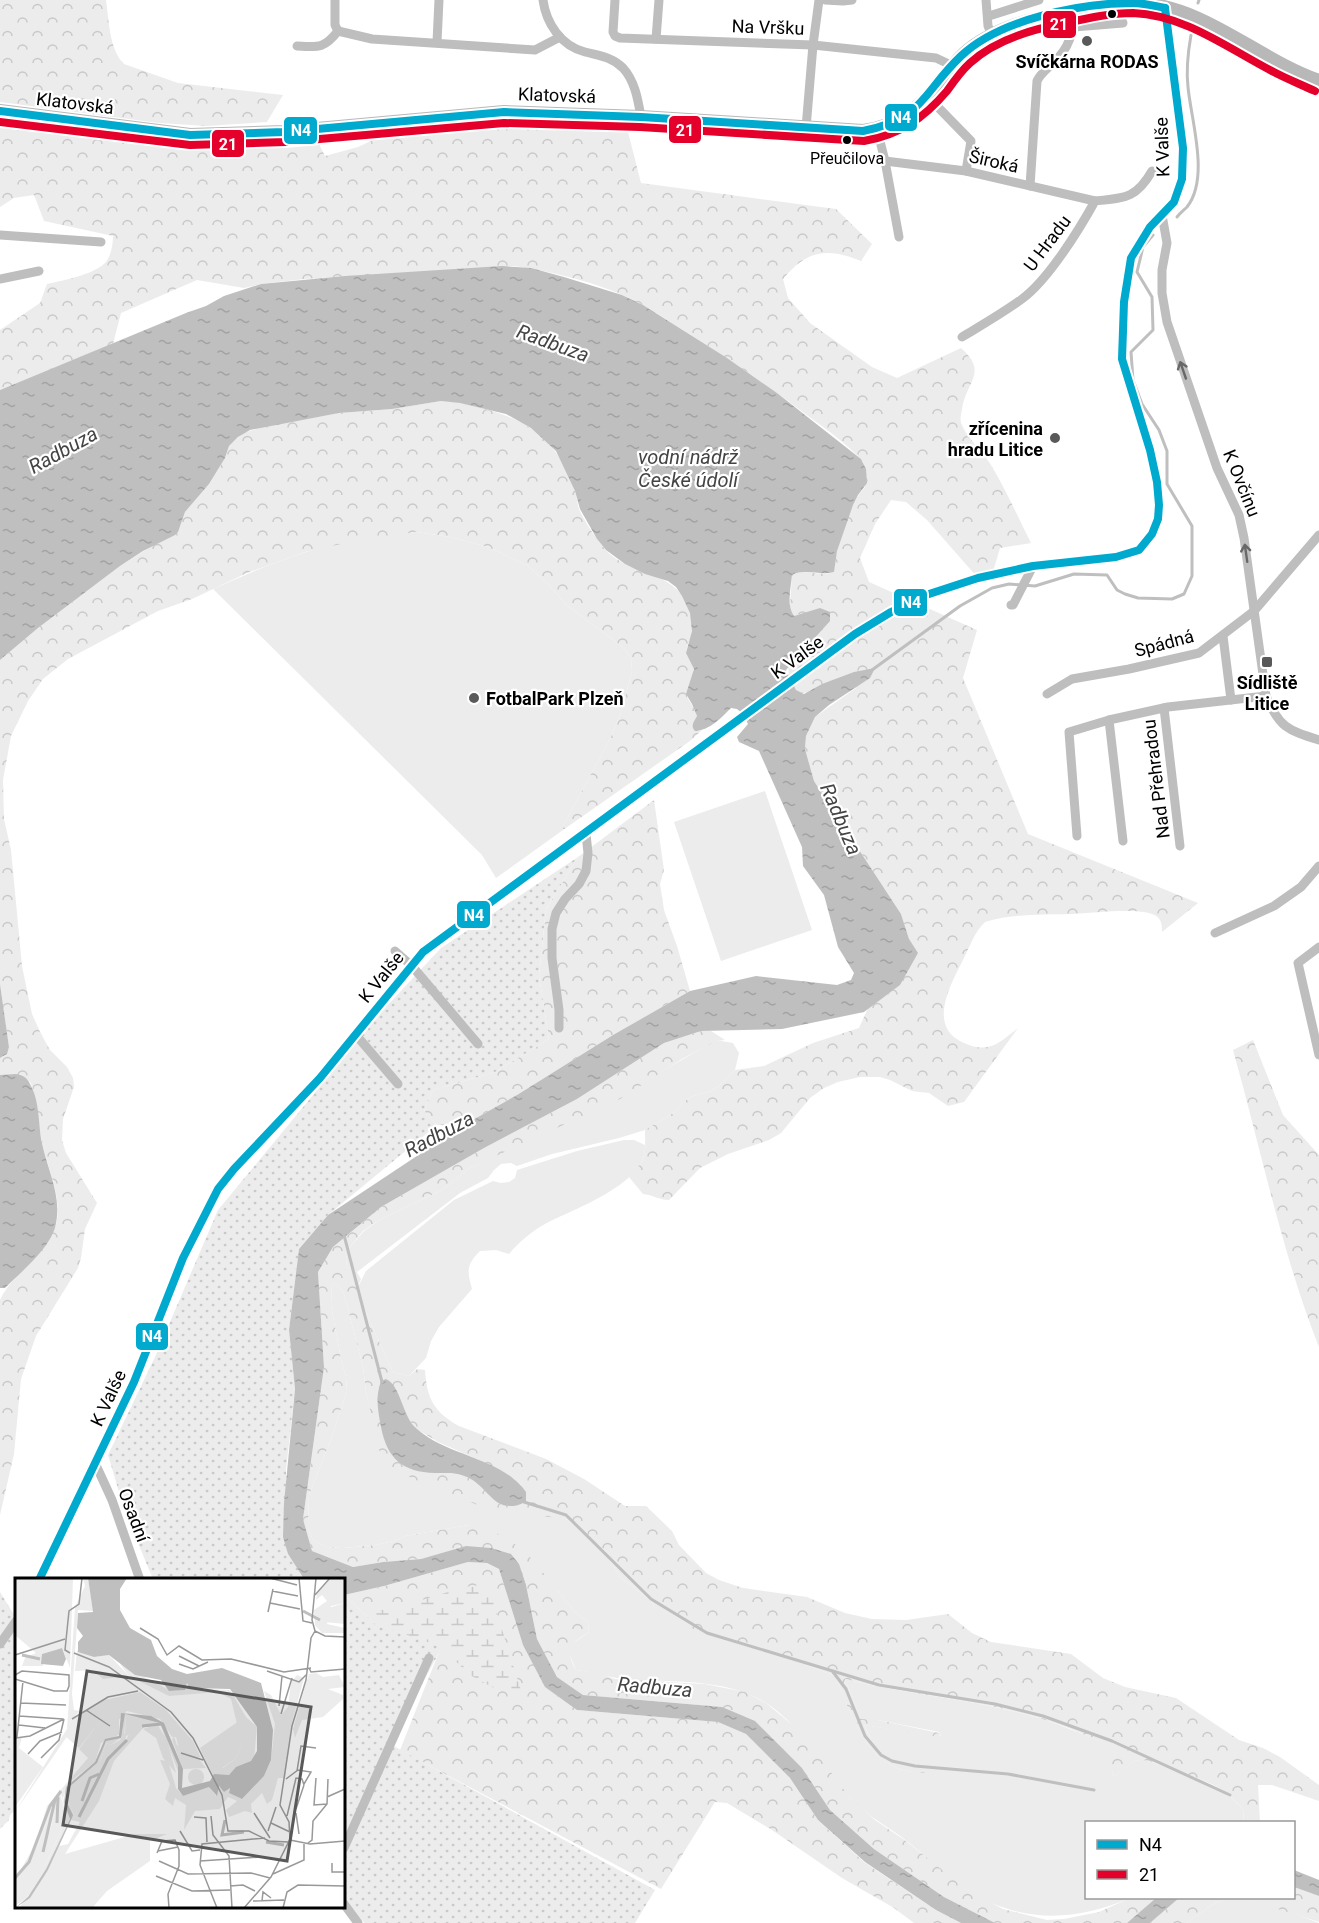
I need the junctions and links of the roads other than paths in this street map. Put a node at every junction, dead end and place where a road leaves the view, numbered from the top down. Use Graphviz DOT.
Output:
graph roads {
  1 [pos="335,0"];
  2 [pos="439,0"];
  3 [pos="543,0"];
  4 [pos="615,0"];
  5 [pos="659,0"];
  6 [pos="819,0"];
  7 [pos="825,0"];
  8 [pos="852,0"];
  9 [pos="986,0"];
  10 [pos="1039,0"];
  11 [pos="1114,4"];
  12 [pos="1079,6"];
  13 [pos="1165,8"];
  14 [pos="988,16"];
  15 [pos="1074,27"];
  16 [pos="338,32"];
  17 [pos="992,35"];
  18 [pos="560,37"];
  19 [pos="656,39"];
  20 [pos="437,42"];
  21 [pos="813,45"];
  22 [pos="297,46"];
  23 [pos="953,66"];
  24 [pos="1319,81"];
  25 [pos="928,97"];
  26 [pos="0,111"];
  27 [pos="641,117"];
  28 [pos="806,128"];
  29 [pos="877,129"];
  30 [pos="885,160"];
  31 [pos="966,171"];
  32 [pos="1152,171"];
  33 [pos="1030,186"];
  34 [pos="1095,201"];
  35 [pos="1162,215"];
  36 [pos="0,235"];
  37 [pos="899,237"];
  38 [pos="101,242"];
  39 [pos="39,271"];
  40 [pos="0,279"];
  41 [pos="962,337"];
  42 [pos="1319,535"];
  43 [pos="1033,566"];
  44 [pos="1011,605"];
  45 [pos="1254,611"];
  46 [pos="1223,636"];
  47 [pos="1047,694"];
  48 [pos="1266,696"];
  49 [pos="1231,700"];
  50 [pos="1164,708"];
  51 [pos="1109,720"];
  52 [pos="1319,740"];
  53 [pos="586,834"];
  54 [pos="1077,836"];
  55 [pos="1123,841"];
  56 [pos="1180,846"];
  57 [pos="1319,866"];
  58 [pos="1215,933"];
  59 [pos="1319,947"];
  60 [pos="395,951"];
  61 [pos="412,966"];
  62 [pos="559,1028"];
  63 [pos="356,1035"];
  64 [pos="478,1044"];
  65 [pos="1319,1055"];
  66 [pos="398,1084"];
  67 [pos="95,1463"];
  68 [pos="40,1578"];
  69 [pos="139,1578"];
  70 [pos="15,1622"];
  71 [pos="0,1644"];
  72 [pos="429,1658"];
  73 [pos="345,1846"];
  74 [pos="345,1905"];
  75 [pos="358,1923"];
  1 -- 16 [label="street"];
  2 -- 20 [label="street"];
  3 -- 18 [label="street"];
  4 -- 19 [label="street, Na Vršku"];
  5 -- 19 [label="street"];
  6 -- 21 [label="street"];
  7 -- 8 [label="street"];
  9 -- 14 [label="street"];
  10 -- 14 [label="street"];
  11 -- 12 [label="main road, Klatovská"];
  11 -- 13 [label="main road, Klatovská"];
  11 -- 15 [label="street"];
  12 -- 15 [label="street"];
  12 -- 17 [label="main road, Klatovská"];
  13 -- 24 [label="main road, Klatovská"];
  13 -- 35 [label="street, K Valše"];
  14 -- 17 [label="street"];
  15 -- 33 [label="street"];
  16 -- 20 [label="street"];
  16 -- 22 [label="street"];
  17 -- 23 [label="main road, Klatovská"];
  18 -- 20 [label="street"];
  18 -- 27 [label="street"];
  19 -- 21 [label="street, Na Vršku"];
  21 -- 23 [label="street, Na Vršku"];
  21 -- 28 [label="street"];
  23 -- 25 [label="main road, Klatovská"];
  25 -- 29 [label="main road, Klatovská"];
  25 -- 31 [label="street"];
  26 -- 27 [label="main road, Klatovská"];
  27 -- 28 [label="main road, Klatovská"];
  28 -- 29 [label="main road, Klatovská"];
  29 -- 30 [label="street"];
  30 -- 31 [label="street, Široká"];
  30 -- 37 [label="street"];
  31 -- 33 [label="street, Široká"];
  32 -- 34 [label="street"];
  33 -- 34 [label="street, Široká"];
  34 -- 41 [label="street, U Hradu"];
  35 -- 43 [label="street, K Valše"];
  45 -- 35 [label="street, K Ovčínu, one-way"];
  36 -- 38 [label="street"];
  39 -- 40 [label="street"];
  42 -- 45 [label="street, Spádná"];
  43 -- 44 [label="street"];
  43 -- 53 [label="street, K Valše"];
  45 -- 46 [label="street, Spádná"];
  45 -- 48 [label="street, K Ovčínu"];
  46 -- 47 [label="street, Spádná"];
  46 -- 49 [label="street"];
  48 -- 49 [label="street, Nad Přehradou"];
  48 -- 52 [label="street, K Ovčínu"];
  49 -- 50 [label="street, Nad Přehradou"];
  50 -- 51 [label="street, Nad Přehradou"];
  50 -- 56 [label="street, Nad Přehradou"];
  51 -- 54 [label="street, Nad Přehradou"];
  51 -- 55 [label="street"];
  53 -- 61 [label="street, K Valše"];
  53 -- 62 [label="street"];
  57 -- 58 [label="street"];
  59 -- 65 [label="street"];
  60 -- 61 [label="street"];
  61 -- 63 [label="street, K Valše"];
  61 -- 64 [label="street"];
  63 -- 66 [label="street"];
  63 -- 67 [label="street, K Valše"];
  67 -- 68 [label="street, K Valše"];
  67 -- 69 [label="street, Osadní"];
  70 -- 71 [label="street"];
  72 -- 73 [label="street"];
  74 -- 75 [label="street"];
}
